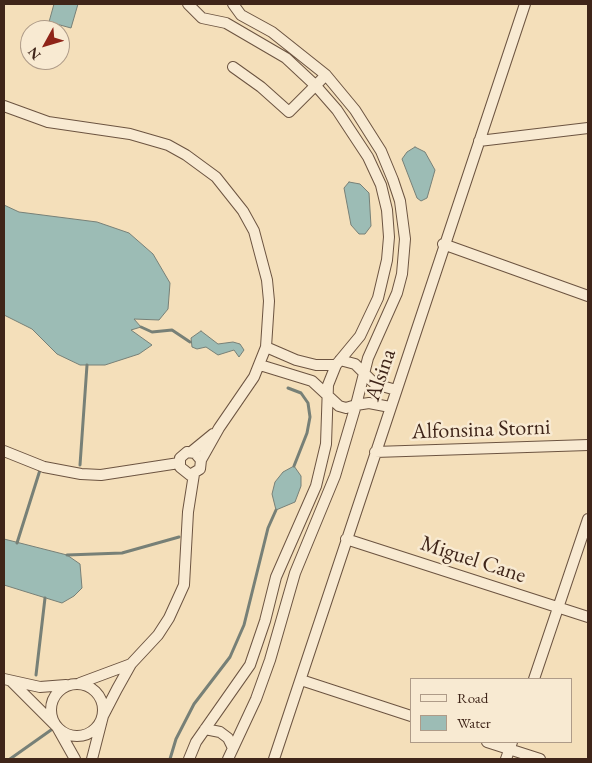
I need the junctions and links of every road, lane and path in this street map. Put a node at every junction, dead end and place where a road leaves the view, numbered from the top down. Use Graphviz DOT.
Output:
graph roads {
  1 [pos="188,4"];
  2 [pos="233,4"];
  3 [pos="525,4"];
  4 [pos="248,18"];
  5 [pos="242,31"];
  6 [pos="233,67"];
  7 [pos="326,76"];
  8 [pos="316,86"];
  9 [pos="4,106"];
  10 [pos="588,128"];
  11 [pos="479,141"];
  12 [pos="444,244"];
  13 [pos="588,296"];
  14 [pos="266,347"];
  15 [pos="338,363"];
  16 [pos="260,365"];
  17 [pos="365,376"];
  18 [pos="396,390"];
  19 [pos="327,396"];
  20 [pos="356,406"];
  21 [pos="390,407"];
  22 [pos="219,428"];
  23 [pos="588,445"];
  24 [pos="4,450"];
  25 [pos="192,452"];
  26 [pos="375,452"];
  27 [pos="201,460"];
  28 [pos="179,463"];
  29 [pos="194,474"];
  30 [pos="588,519"];
  31 [pos="346,539"];
  32 [pos="560,607"];
  33 [pos="588,617"];
  34 [pos="131,664"];
  35 [pos="534,678"];
  36 [pos="8,680"];
  37 [pos="300,680"];
  38 [pos="72,684"];
  39 [pos="103,716"];
  40 [pos="410,716"];
  41 [pos="57,726"];
  42 [pos="205,729"];
  43 [pos="491,743"];
  44 [pos="233,748"];
  45 [pos="509,750"];
  46 [pos="75,759"];
  47 [pos="92,759"];
  48 [pos="189,759"];
  49 [pos="228,759"];
  50 [pos="274,759"];
  51 [pos="540,759"];
  1 -- 5 [label="street"];
  2 -- 4 [label="street"];
  3 -- 11 [label="street, Alsina"];
  4 -- 5 [label="street"];
  4 -- 7 [label="street"];
  5 -- 8 [label="street"];
  6 -- 8 [label="street"];
  7 -- 8 [label="street"];
  7 -- 17 [label="street"];
  8 -- 15 [label="street"];
  9 -- 14 [label="street"];
  10 -- 11 [label="street"];
  11 -- 12 [label="street, Alsina"];
  12 -- 13 [label="street"];
  12 -- 18 [label="street, Alsina"];
  14 -- 15 [label="street"];
  14 -- 16 [label="street"];
  15 -- 17 [label="street"];
  15 -- 19 [label="street"];
  16 -- 19 [label="street"];
  16 -- 22 [label="street"];
  17 -- 18 [label="street"];
  17 -- 20 [label="street"];
  18 -- 21 [label="street, Alsina"];
  19 -- 20 [label="street"];
  19 -- 42 [label="street"];
  20 -- 21 [label="street"];
  20 -- 44 [label="street"];
  21 -- 26 [label="street, Alsina"];
  22 -- 25 [label="street"];
  22 -- 27 [label="street"];
  23 -- 26 [label="street, Alfonsina Storni"];
  24 -- 28 [label="street"];
  25 -- 27 [label="street"];
  25 -- 28 [label="street"];
  26 -- 31 [label="street, Alsina"];
  27 -- 29 [label="street"];
  28 -- 29 [label="street"];
  29 -- 34 [label="street"];
  30 -- 32 [label="street"];
  31 -- 32 [label="street, Miguel Cane"];
  31 -- 37 [label="street, Alsina"];
  32 -- 33 [label="street, Miguel Cane"];
  32 -- 35 [label="street"];
  34 -- 38 [label="street"];
  34 -- 39 [label="street"];
  36 -- 38 [label="street"];
  36 -- 41 [label="street"];
  37 -- 40 [label="street"];
  37 -- 50 [label="street, Alsina"];
  38 -- 39 [label="street"];
  38 -- 41 [label="street"];
  39 -- 41 [label="street"];
  39 -- 47 [label="street"];
  41 -- 46 [label="street"];
  42 -- 44 [label="street"];
  42 -- 48 [label="street"];
  43 -- 45 [label="street"];
  44 -- 49 [label="street"];
  45 -- 51 [label="street"];
}
